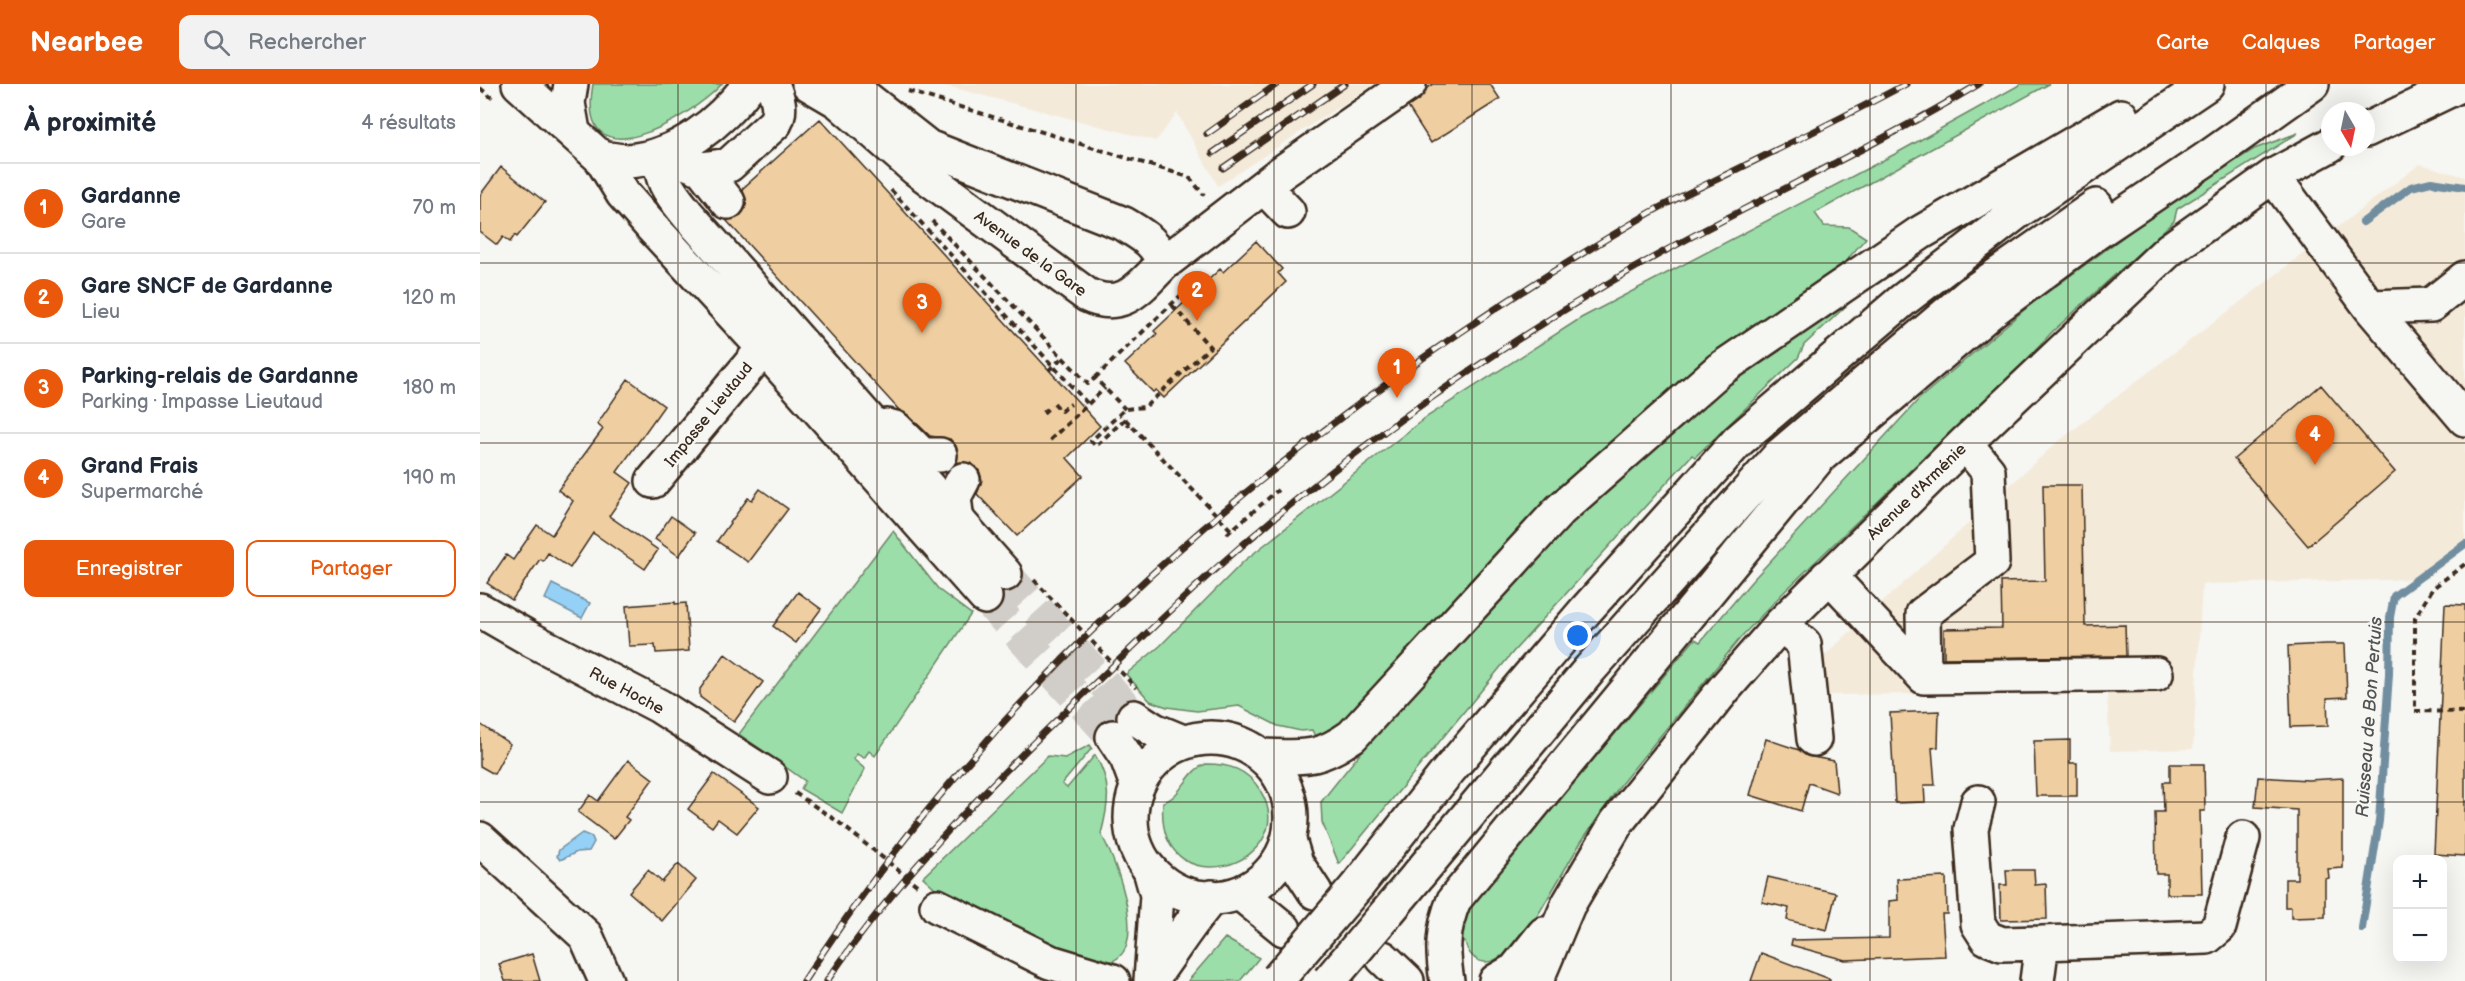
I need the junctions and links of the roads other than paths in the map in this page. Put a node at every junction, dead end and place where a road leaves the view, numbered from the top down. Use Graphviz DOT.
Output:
graph roads {
  1 [pos="571,84"];
  2 [pos="750,84"];
  3 [pos="772,84"];
  4 [pos="808,84"];
  5 [pos="848,84"];
  6 [pos="1409,84"];
  7 [pos="2184,84"];
  8 [pos="2208,84"];
  9 [pos="2299,84"];
  10 [pos="2312,84"];
  11 [pos="2462,84"];
  12 [pos="500,87"];
  13 [pos="2375,126"];
  14 [pos="573,132"];
  15 [pos="2321,151"];
  16 [pos="663,153"];
  17 [pos="601,158"];
  18 [pos="702,168"];
  19 [pos="2272,176"];
  20 [pos="1264,187"];
  21 [pos="728,202"];
  22 [pos="1288,212"];
  23 [pos="1162,264"];
  24 [pos="2465,278"];
  25 [pos="2431,305"];
  26 [pos="2370,307"];
  27 [pos="764,348"];
  28 [pos="2415,360"];
  29 [pos="2465,419"];
  30 [pos="869,422"];
  31 [pos="1965,443"];
  32 [pos="940,455"];
  33 [pos="963,480"];
  34 [pos="653,482"];
  35 [pos="957,521"];
  36 [pos="1827,577"];
  37 [pos="480,610"];
  38 [pos="1781,624"];
  39 [pos="2156,674"];
  40 [pos="1924,677"];
  41 [pos="1814,739"];
  42 [pos="1183,742"];
  43 [pos="1263,756"];
  44 [pos="770,777"];
  45 [pos="1137,785"];
  46 [pos="1978,802"];
  47 [pos="2243,838"];
  48 [pos="480,839"];
  49 [pos="1289,840"];
  50 [pos="1150,870"];
  51 [pos="1316,892"];
  52 [pos="1226,895"];
  53 [pos="1568,905"];
  54 [pos="938,906"];
  55 [pos="1284,929"];
  56 [pos="2043,943"];
  57 [pos="1383,958"];
  58 [pos="1151,980"];
  59 [pos="1277,980"];
  60 [pos="606,981"];
  61 [pos="1113,981"];
  62 [pos="1329,981"];
  63 [pos="1407,981"];
  64 [pos="1448,981"];
  65 [pos="1496,981"];
  66 [pos="1536,981"];
  67 [pos="2037,981"];
  1 -- 14 [label="main road"];
  2 -- 16 [label="main road"];
  3 -- 18 [label="main road"];
  4 -- 23 [label="main road, Avenue de la Gare"];
  5 -- 23 [label="main road"];
  6 -- 20 [label="main road"];
  7 -- 43 [label="main road"];
  8 -- 59 [label="main road, bridge"];
  9 -- 62 [label="main road, bridge"];
  10 -- 64 [label="main road"];
  11 -- 13 [label="main road"];
  12 -- 14 [label="main road"];
  14 -- 17 [label="main road"];
  15 -- 19 [label="main road, Avenue d'Arménie"];
  16 -- 17 [label="main road"];
  16 -- 18 [label="main road"];
  16 -- 30 [label="main road"];
  17 -- 27 [label="main road"];
  18 -- 21 [label="main road"];
  19 -- 26 [label="main road"];
  19 -- 31 [label="main road, Avenue d'Arménie"];
  20 -- 22 [label="main road"];
  20 -- 23 [label="main road"];
  24 -- 25 [label="main road"];
  25 -- 26 [label="main road"];
  25 -- 28 [label="main road"];
  26 -- 28 [label="main road"];
  27 -- 34 [label="main road, Impasse Lieutaud"];
  27 -- 35 [label="main road"];
  28 -- 29 [label="main road"];
  30 -- 32 [label="main road"];
  30 -- 35 [label="main road"];
  31 -- 36 [label="main road, Avenue d'Arménie"];
  31 -- 40 [label="main road"];
  33 -- 35 [label="main road"];
  36 -- 38 [label="main road, Avenue d'Arménie"];
  36 -- 40 [label="main road"];
  37 -- 44 [label="main road, Rue Hoche"];
  38 -- 41 [label="main road"];
  38 -- 53 [label="main road, Avenue d'Arménie"];
  39 -- 40 [label="main road"];
  42 -- 43 [label="main road"];
  42 -- 45 [label="main road"];
  42 -- 45 [label="main road"];
  43 -- 49 [label="main road"];
  45 -- 50 [label="main road"];
  46 -- 56 [label="main road"];
  47 -- 56 [label="main road"];
  48 -- 60 [label="main road"];
  49 -- 51 [label="main road"];
  49 -- 52 [label="main road"];
  50 -- 52 [label="main road"];
  50 -- 58 [label="main road"];
  52 -- 55 [label="main road"];
  52 -- 58 [label="main road"];
  53 -- 65 [label="main road, Avenue d'Arménie"];
  53 -- 66 [label="main road, Avenue d'Arménie"];
  54 -- 61 [label="main road"];
  56 -- 67 [label="main road"];
  57 -- 63 [label="main road"];
}
